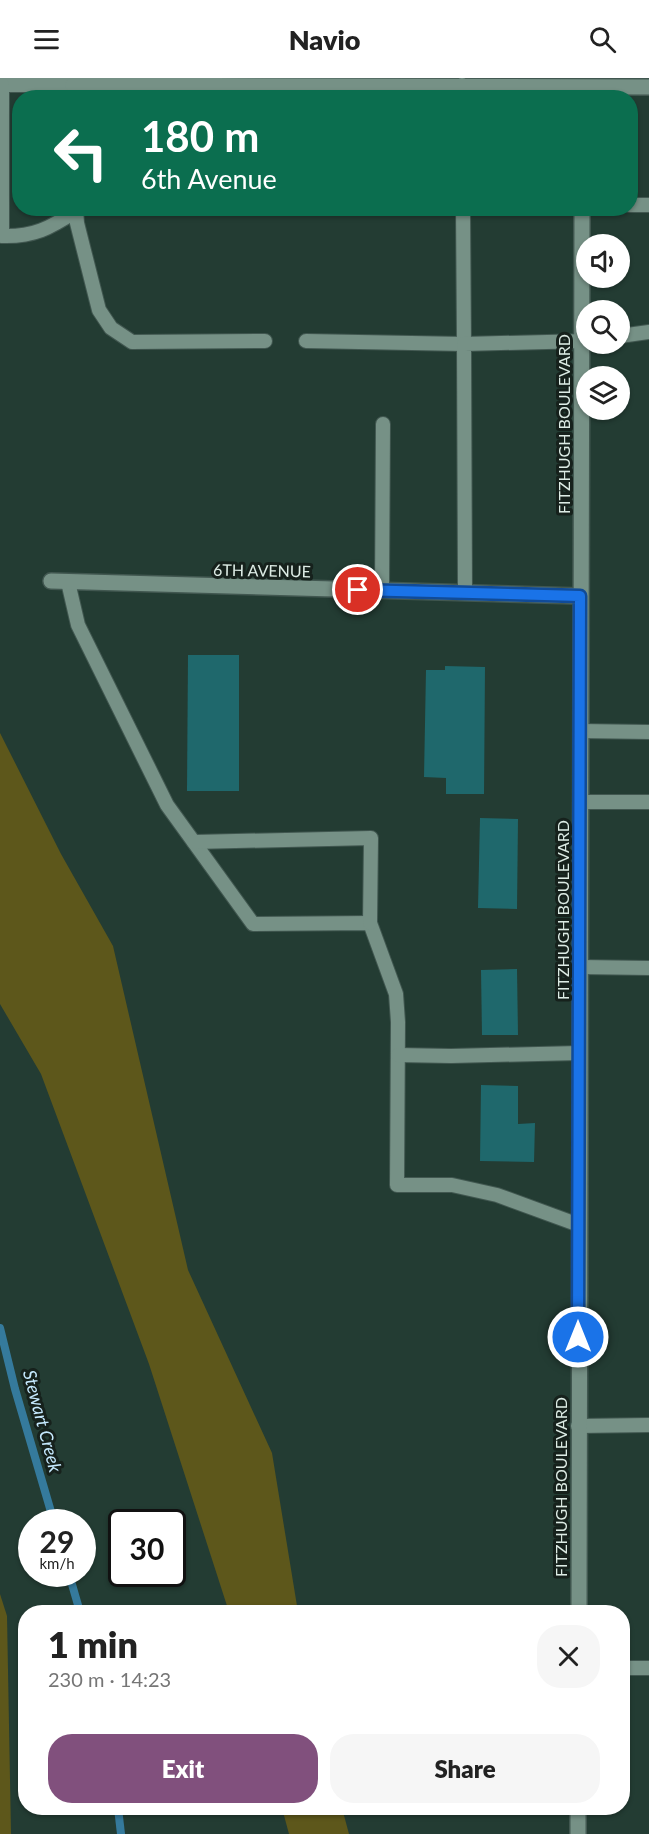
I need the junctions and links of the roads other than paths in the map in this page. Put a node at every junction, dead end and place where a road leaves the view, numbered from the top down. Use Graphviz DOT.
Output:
graph roads {
  1 [pos="1,85"];
  2 [pos="73,87"];
  3 [pos="583,87"];
  4 [pos="649,87"];
  5 [pos="365,90"];
  6 [pos="492,90"];
  7 [pos="68,216"];
  8 [pos="76,216"];
  9 [pos="463,216"];
  10 [pos="582,216"];
  11 [pos="583,300"];
  12 [pos="649,332"];
  13 [pos="630,335"];
  14 [pos="265,341"];
  15 [pos="306,341"];
  16 [pos="576,342"];
  17 [pos="464,345"];
  18 [pos="584,354"];
  19 [pos="383,424"];
  20 [pos="51,581"];
  21 [pos="68,582"];
  22 [pos="382,591"];
  23 [pos="465,593"];
  24 [pos="580,596"];
  25 [pos="580,731"];
  26 [pos="649,732"];
  27 [pos="580,802"];
  28 [pos="649,802"];
  29 [pos="194,842"];
  30 [pos="370,923"];
  31 [pos="580,967"];
  32 [pos="649,968"];
  33 [pos="579,1053"];
  34 [pos="398,1055"];
  35 [pos="579,1225"];
  36 [pos="649,1425"];
  37 [pos="578,1426"];
  38 [pos="579,1605"];
  39 [pos="630,1668"];
  40 [pos="649,1668"];
  41 [pos="578,1815"];
  42 [pos="578,1834"];
  1 -- 2 [label="lane"];
  1 -- 7 [label="lane"];
  2 -- 5 [label="street"];
  3 -- 4 [label="street"];
  3 -- 6 [label="street"];
  8 -- 14 [label="lane"];
  9 -- 17 [label="lane"];
  10 -- 11 [label="street, FITZHUGH BOULEVARD"];
  12 -- 13 [label="lane"];
  15 -- 17 [label="lane"];
  16 -- 17 [label="lane"];
  17 -- 23 [label="lane"];
  18 -- 24 [label="street, FITZHUGH BOULEVARD"];
  19 -- 22 [label="lane"];
  20 -- 21 [label="street, 6TH AVENUE"];
  21 -- 22 [label="street, 6TH AVENUE"];
  21 -- 29 [label="lane"];
  22 -- 23 [label="street, 6TH AVENUE"];
  23 -- 24 [label="street, 6TH AVENUE"];
  24 -- 25 [label="street, FITZHUGH BOULEVARD"];
  25 -- 26 [label="lane"];
  25 -- 27 [label="street, FITZHUGH BOULEVARD"];
  27 -- 28 [label="lane"];
  27 -- 31 [label="street, FITZHUGH BOULEVARD"];
  29 -- 30 [label="lane"];
  29 -- 30 [label="lane"];
  30 -- 34 [label="lane"];
  31 -- 32 [label="lane"];
  31 -- 33 [label="street, FITZHUGH BOULEVARD"];
  33 -- 34 [label="lane"];
  33 -- 35 [label="street, FITZHUGH BOULEVARD"];
  34 -- 35 [label="lane"];
  35 -- 37 [label="street, FITZHUGH BOULEVARD"];
  36 -- 37 [label="lane"];
  37 -- 38 [label="street, FITZHUGH BOULEVARD"];
  39 -- 40 [label="lane"];
  41 -- 42 [label="street"];
}
